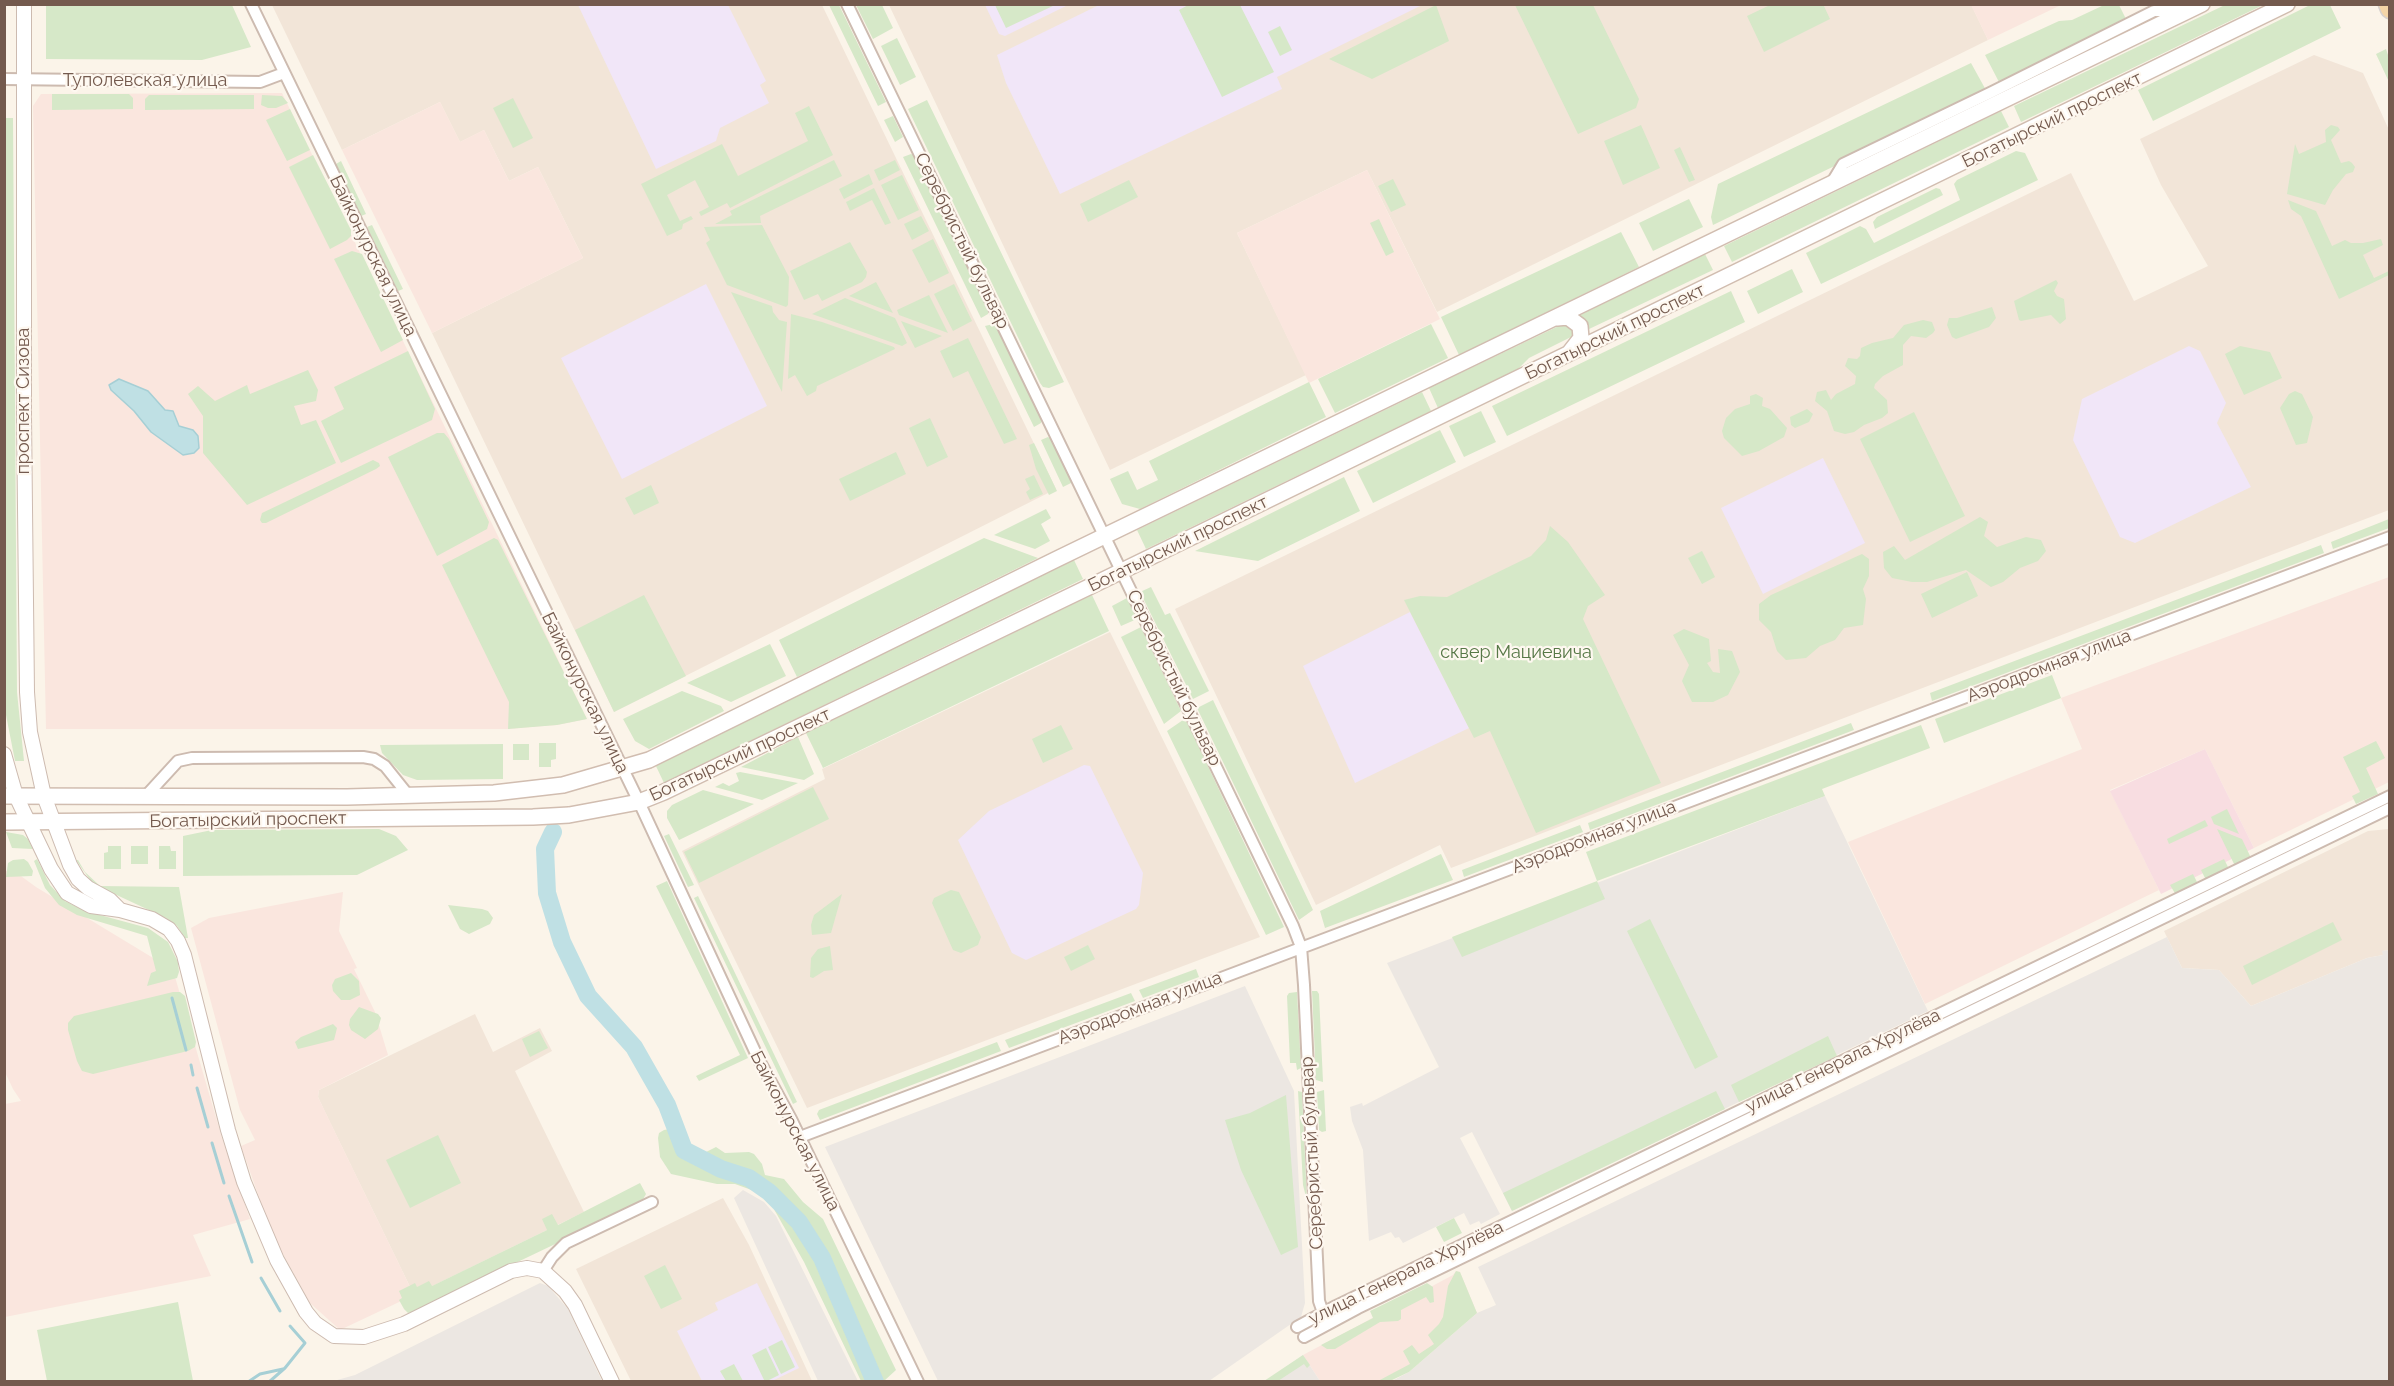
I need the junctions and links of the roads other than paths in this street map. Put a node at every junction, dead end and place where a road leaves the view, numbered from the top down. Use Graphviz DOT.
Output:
graph roads {
  1 [pos="24,4"];
  2 [pos="251,4"];
  3 [pos="847,4"];
  4 [pos="2202,4"];
  5 [pos="2287,4"];
  6 [pos="285,73"];
  7 [pos="4,79"];
  8 [pos="24,80"];
  9 [pos="1550,320"];
  10 [pos="1568,354"];
  11 [pos="1105,537"];
  12 [pos="2390,537"];
  13 [pos="1121,572"];
  14 [pos="4,754"];
  15 [pos="622,769"];
  16 [pos="10,796"];
  17 [pos="44,796"];
  18 [pos="409,796"];
  19 [pos="2390,796"];
  20 [pos="145,797"];
  21 [pos="639,802"];
  22 [pos="2390,808"];
  23 [pos="4,822"];
  24 [pos="29,822"];
  25 [pos="53,822"];
  26 [pos="120,910"];
  27 [pos="1301,947"];
  28 [pos="800,1137"];
  29 [pos="652,1202"];
  30 [pos="543,1271"];
  31 [pos="1322,1313"];
  32 [pos="1327,1324"];
  33 [pos="612,1382"];
  34 [pos="918,1382"];
  1 -- 8 [label="street, проспект Сизова"];
  2 -- 6 [label="street, Байконурская улица"];
  3 -- 11 [label="street, Серебристый бульвар"];
  4 -- 9 [label="main road, Богатырский проспект"];
  5 -- 10 [label="main road, Богатырский проспект"];
  6 -- 8 [label="street, Туполевская улица"];
  6 -- 15 [label="street, Байконурская улица"];
  7 -- 8 [label="street, Туполевская улица"];
  8 -- 17 [label="street, проспект Сизова"];
  9 -- 10 [label="main road"];
  9 -- 11 [label="main road, Богатырский проспект"];
  10 -- 13 [label="main road, Богатырский проспект"];
  11 -- 13 [label="street, Серебристый бульвар"];
  11 -- 15 [label="main road, Богатырский проспект"];
  12 -- 27 [label="street, Аэродромная улица"];
  13 -- 21 [label="main road, Богатырский проспект"];
  13 -- 27 [label="street, Серебристый бульвар"];
  14 -- 16 [label="street"];
  15 -- 18 [label="main road, Богатырский проспект"];
  15 -- 21 [label="street, Байконурская улица"];
  16 -- 17 [label="main road, Богатырский проспект"];
  16 -- 24 [label="street"];
  17 -- 20 [label="main road, Богатырский проспект"];
  17 -- 25 [label="street, проспект Сизова"];
  18 -- 20 [label="main road, Богатырский проспект"];
  18 -- 20 [label="street"];
  19 -- 31 [label="street, улица Генерала Хрулёва"];
  21 -- 25 [label="main road, Богатырский проспект"];
  21 -- 28 [label="street, Байконурская улица"];
  22 -- 32 [label="street, улица Генерала Хрулёва"];
  23 -- 24 [label="main road, Богатырский проспект"];
  24 -- 25 [label="main road, Богатырский проспект"];
  24 -- 26 [label="street"];
  25 -- 26 [label="street, проспект Сизова"];
  26 -- 30 [label="street"];
  27 -- 28 [label="street, Аэродромная улица"];
  27 -- 31 [label="street, Серебристый бульвар"];
  28 -- 34 [label="street, Байконурская улица"];
  29 -- 30 [label="street"];
  30 -- 33 [label="street"];
  31 -- 32 [label="street, Серебристый бульвар"];
  31 -- 32 [label="street, улица Генерала Хрулёва"];
}
